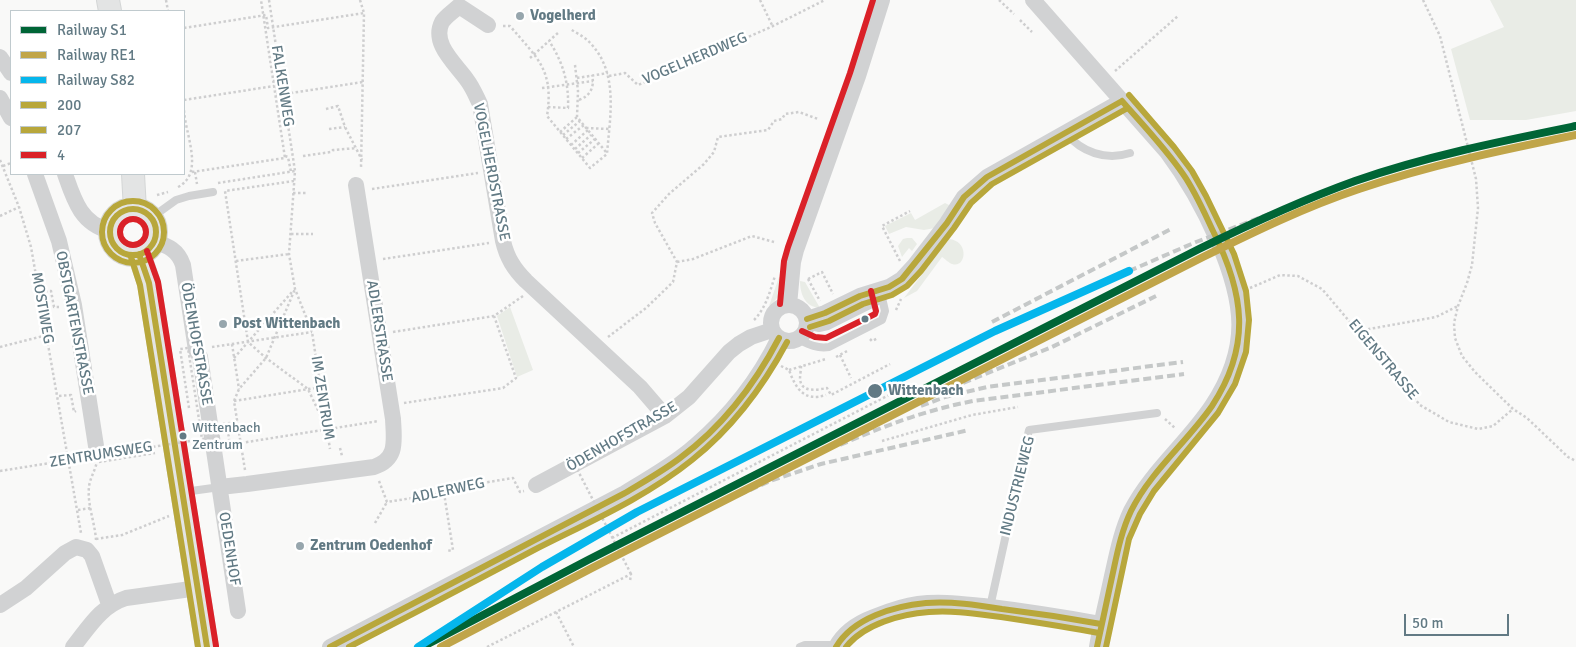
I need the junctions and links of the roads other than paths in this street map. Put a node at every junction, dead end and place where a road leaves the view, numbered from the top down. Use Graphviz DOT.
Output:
graph roads {
  1 [pos="882,0"];
  2 [pos="1033,0"];
  3 [pos="488,25"];
  4 [pos="0,57"];
  5 [pos="10,72"];
  6 [pos="0,98"];
  7 [pos="1122,101"];
  8 [pos="10,116"];
  9 [pos="1066,133"];
  10 [pos="1130,153"];
  11 [pos="37,175"];
  12 [pos="65,175"];
  13 [pos="133,175"];
  14 [pos="360,188"];
  15 [pos="212,192"];
  16 [pos="143,214"];
  17 [pos="110,231"];
  18 [pos="147,248"];
  19 [pos="881,294"];
  20 [pos="789,305"];
  21 [pos="804,327"];
  22 [pos="776,334"];
  23 [pos="1157,413"];
  24 [pos="665,416"];
  25 [pos="96,446"];
  26 [pos="536,485"];
  27 [pos="220,487"];
  28 [pos="182,492"];
  29 [pos="198,588"];
  30 [pos="109,604"];
  31 [pos="0,605"];
  32 [pos="990,607"];
  33 [pos="238,611"];
  34 [pos="1101,624"];
  35 [pos="836,646"];
  36 [pos="73,647"];
  37 [pos="207,647"];
  38 [pos="330,647"];
  39 [pos="800,647"];
  40 [pos="1097,647"];
  1 -- 20 [label="street"];
  2 -- 7 [label="street"];
  3 -- 24 [label="street, VOGELHERDSTRASSE"];
  4 -- 5 [label="street"];
  6 -- 8 [label="street"];
  7 -- 9 [label="street"];
  7 -- 34 [label="street"];
  9 -- 10 [label="lane"];
  9 -- 19 [label="street"];
  11 -- 25 [label="street, OBSTGARTENSTRASSE"];
  12 -- 17 [label="street"];
  13 -- 16 [label="main road"];
  14 -- 27 [label="street, ADLERSTRASSE"];
  15 -- 16 [label="lane"];
  16 -- 17 [label="main road"];
  16 -- 18 [label="main road"];
  17 -- 18 [label="main road"];
  18 -- 27 [label="street, ÖDENHOFSTRASSE"];
  18 -- 28 [label="main road"];
  19 -- 21 [label="street"];
  19 -- 21 [label="lane"];
  20 -- 21 [label="street"];
  20 -- 22 [label="street"];
  21 -- 22 [label="street"];
  22 -- 24 [label="street, ÖDENHOFSTRASSE"];
  22 -- 38 [label="street"];
  23 -- 32 [label="lane, INDUSTRIEWEG"];
  24 -- 26 [label="street, ÖDENHOFSTRASSE"];
  27 -- 28 [label="lane"];
  27 -- 33 [label="street, OEDENHOF"];
  28 -- 29 [label="main road"];
  29 -- 30 [label="street"];
  29 -- 37 [label="main road"];
  30 -- 31 [label="street"];
  30 -- 36 [label="street"];
  32 -- 34 [label="street"];
  32 -- 35 [label="street"];
  34 -- 40 [label="street"];
  35 -- 39 [label="lane"];
}
